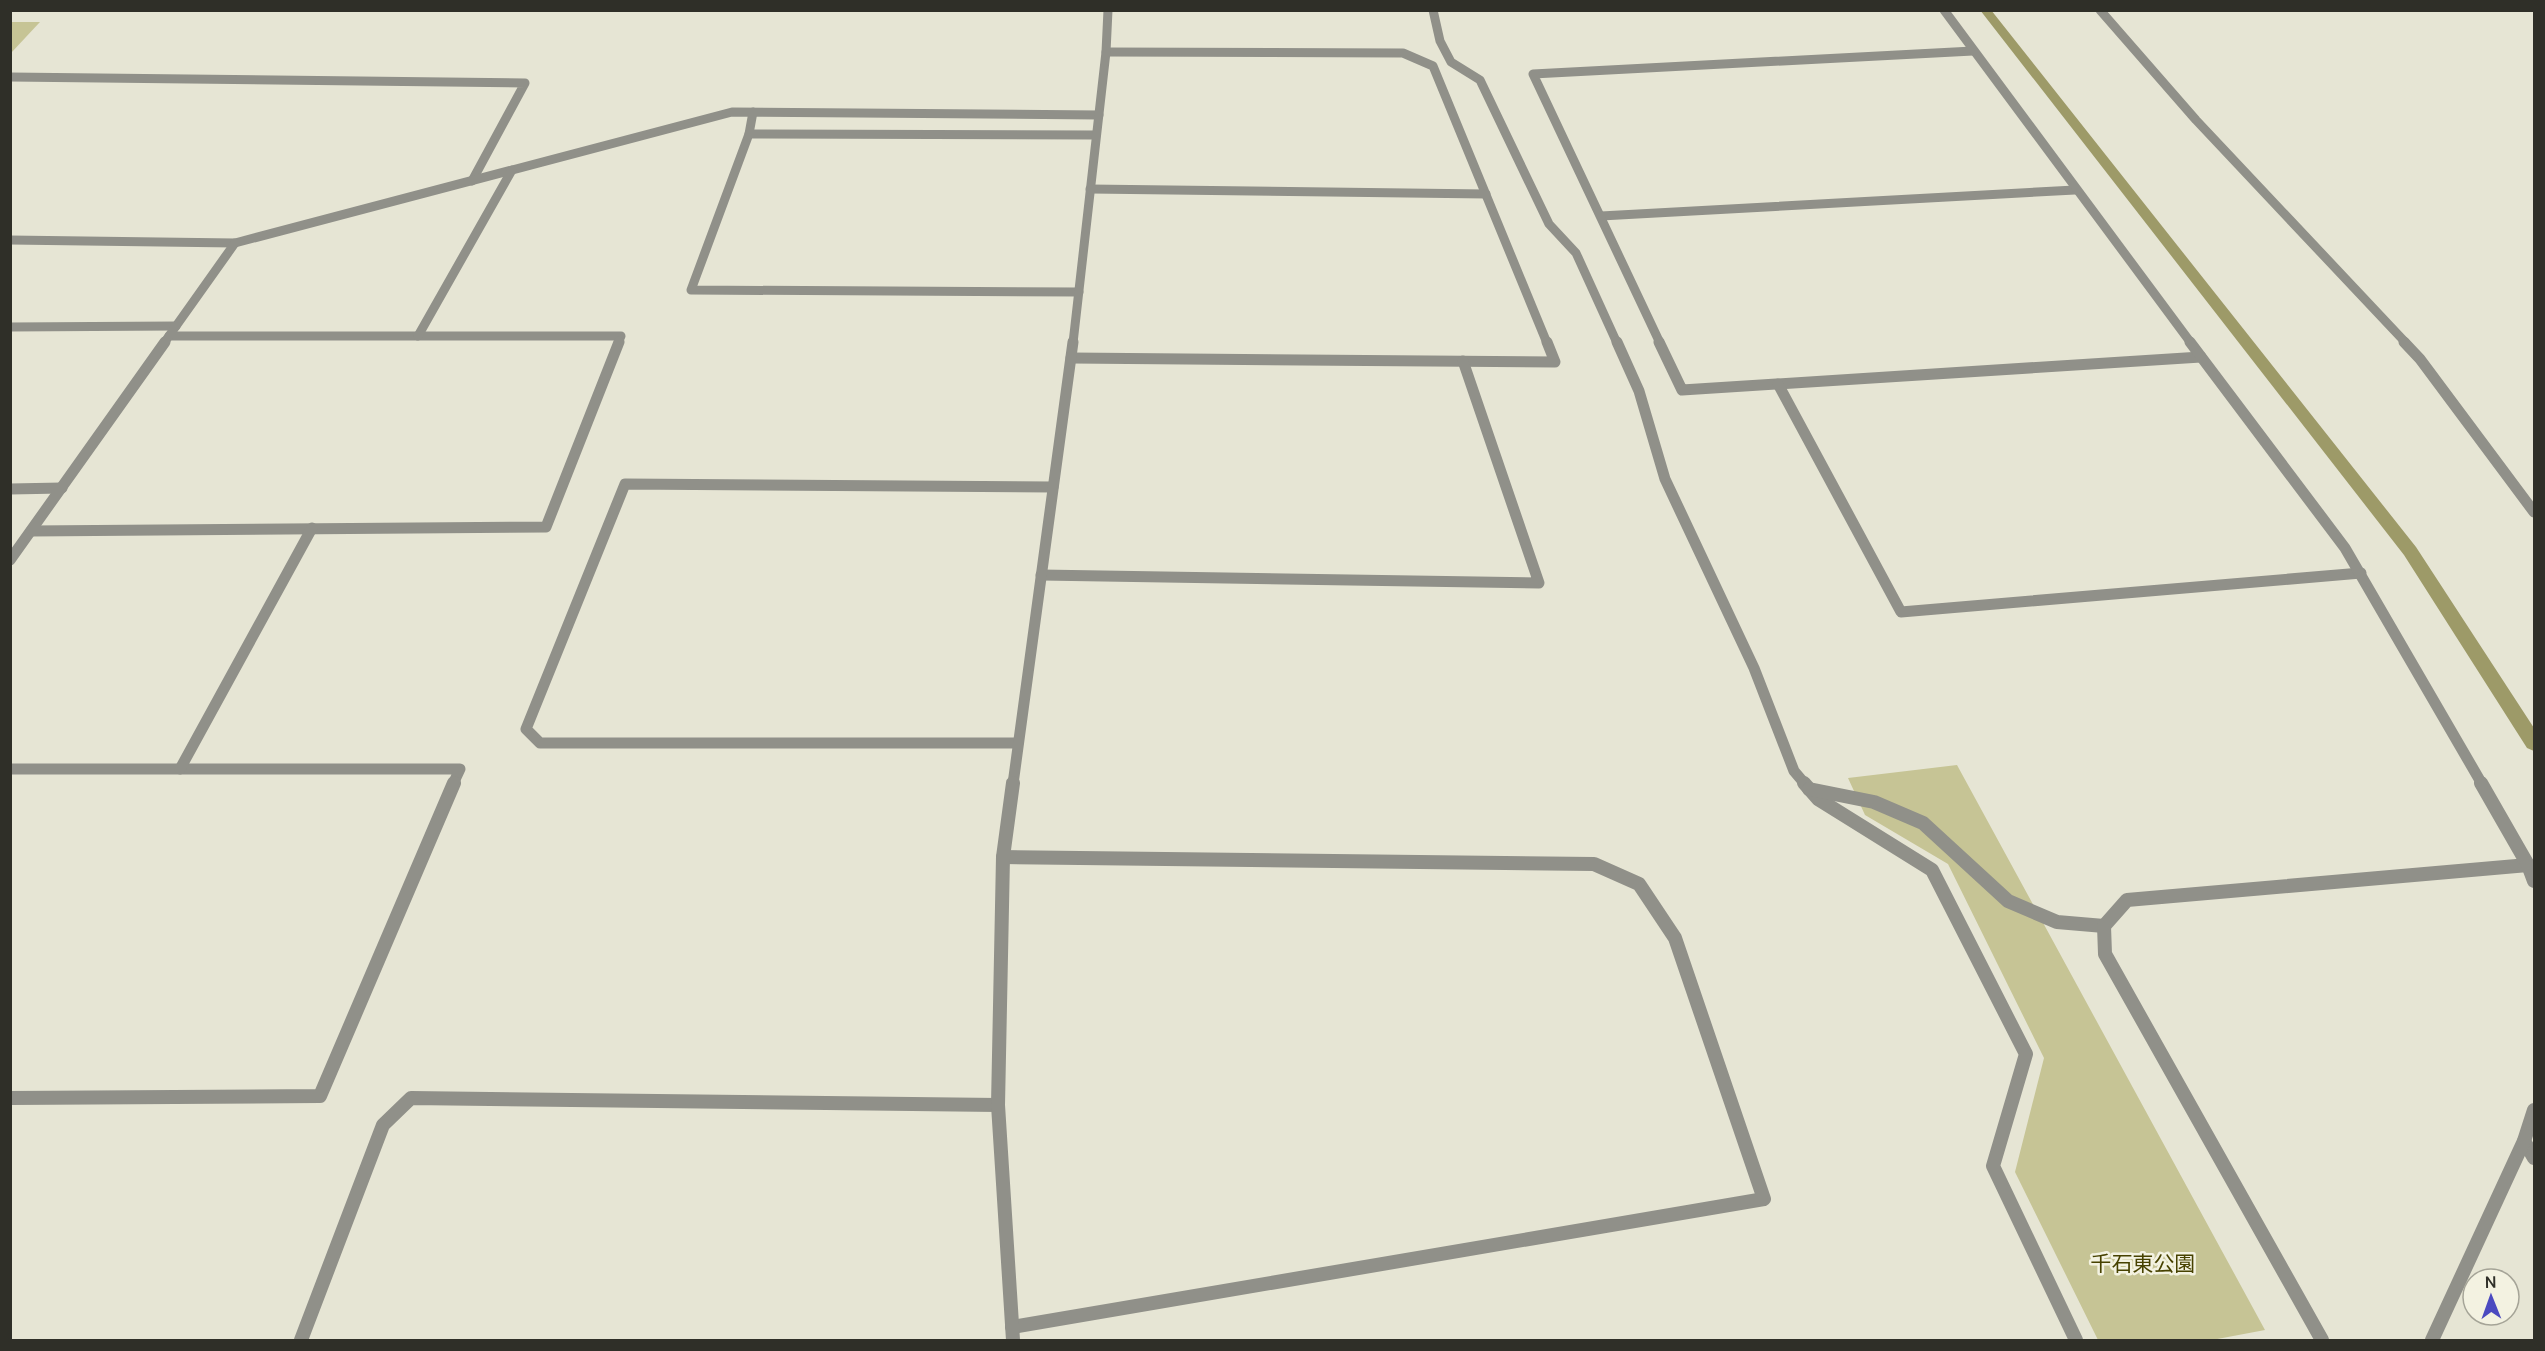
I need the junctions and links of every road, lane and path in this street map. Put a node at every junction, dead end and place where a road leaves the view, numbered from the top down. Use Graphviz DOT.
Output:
graph roads {
  1 [pos="1108,10"];
  2 [pos="1432,10"];
  3 [pos="1944,10"];
  4 [pos="2100,10"];
  5 [pos="1106,51"];
  6 [pos="1973,51"];
  7 [pos="10,77"];
  8 [pos="753,112"];
  9 [pos="1099,115"];
  10 [pos="749,134"];
  11 [pos="1096,135"];
  12 [pos="512,170"];
  13 [pos="472,181"];
  14 [pos="1090,189"];
  15 [pos="2075,190"];
  16 [pos="1486,194"];
  17 [pos="1600,216"];
  18 [pos="10,240"];
  19 [pos="235,243"];
  20 [pos="1079,292"];
  21 [pos="176,326"];
  22 [pos="10,327"];
  23 [pos="170,336"];
  24 [pos="418,336"];
  25 [pos="2201,357"];
  26 [pos="1071,358"];
  27 [pos="1463,361"];
  28 [pos="1778,384"];
  29 [pos="1053,487"];
  30 [pos="62,488"];
  31 [pos="10,489"];
  32 [pos="2535,513"];
  33 [pos="312,528"];
  34 [pos="31,531"];
  35 [pos="10,560"];
  36 [pos="2361,573"];
  37 [pos="1041,575"];
  38 [pos="1018,743"];
  39 [pos="10,769"];
  40 [pos="180,769"];
  41 [pos="1809,789"];
  42 [pos="1003,857"];
  43 [pos="2528,865"];
  44 [pos="2535,881"];
  45 [pos="2104,927"];
  46 [pos="10,1098"];
  47 [pos="998,1105"];
  48 [pos="2535,1110"];
  49 [pos="2524,1141"];
  50 [pos="2535,1158"];
  51 [pos="1012,1334"];
  52 [pos="301,1341"];
  53 [pos="2076,1341"];
  54 [pos="2322,1341"];
  55 [pos="2432,1341"];
  1 -- 5 [label="street"];
  2 -- 41 [label="street"];
  3 -- 6 [label="street"];
  4 -- 32 [label="street"];
  5 -- 9 [label="street"];
  5 -- 16 [label="street"];
  6 -- 15 [label="street"];
  6 -- 17 [label="street"];
  7 -- 13 [label="street"];
  8 -- 9 [label="street"];
  8 -- 10 [label="street"];
  8 -- 12 [label="street"];
  9 -- 11 [label="street"];
  10 -- 11 [label="street"];
  10 -- 20 [label="street"];
  11 -- 14 [label="street"];
  12 -- 13 [label="street"];
  12 -- 24 [label="street"];
  13 -- 19 [label="street"];
  14 -- 16 [label="street"];
  14 -- 20 [label="street"];
  15 -- 17 [label="street"];
  15 -- 25 [label="street"];
  16 -- 27 [label="street"];
  17 -- 28 [label="street"];
  18 -- 19 [label="street"];
  19 -- 21 [label="street"];
  20 -- 26 [label="street"];
  21 -- 22 [label="street"];
  21 -- 23 [label="street"];
  23 -- 24 [label="street"];
  23 -- 30 [label="street"];
  24 -- 33 [label="street"];
  25 -- 28 [label="street"];
  25 -- 36 [label="street"];
  26 -- 27 [label="street"];
  26 -- 29 [label="street"];
  27 -- 37 [label="street"];
  28 -- 36 [label="street"];
  29 -- 37 [label="street"];
  29 -- 38 [label="street"];
  30 -- 31 [label="street"];
  30 -- 34 [label="street"];
  33 -- 34 [label="street"];
  33 -- 40 [label="street"];
  34 -- 35 [label="street"];
  36 -- 43 [label="street"];
  37 -- 38 [label="street"];
  38 -- 42 [label="street"];
  39 -- 40 [label="street"];
  40 -- 46 [label="street"];
  41 -- 45 [label="street"];
  41 -- 53 [label="street"];
  42 -- 47 [label="street"];
  42 -- 51 [label="street"];
  43 -- 44 [label="street"];
  43 -- 45 [label="street"];
  45 -- 54 [label="street"];
  47 -- 51 [label="street"];
  47 -- 52 [label="street"];
  48 -- 49 [label="street"];
  49 -- 50 [label="street"];
  49 -- 55 [label="street"];
}
